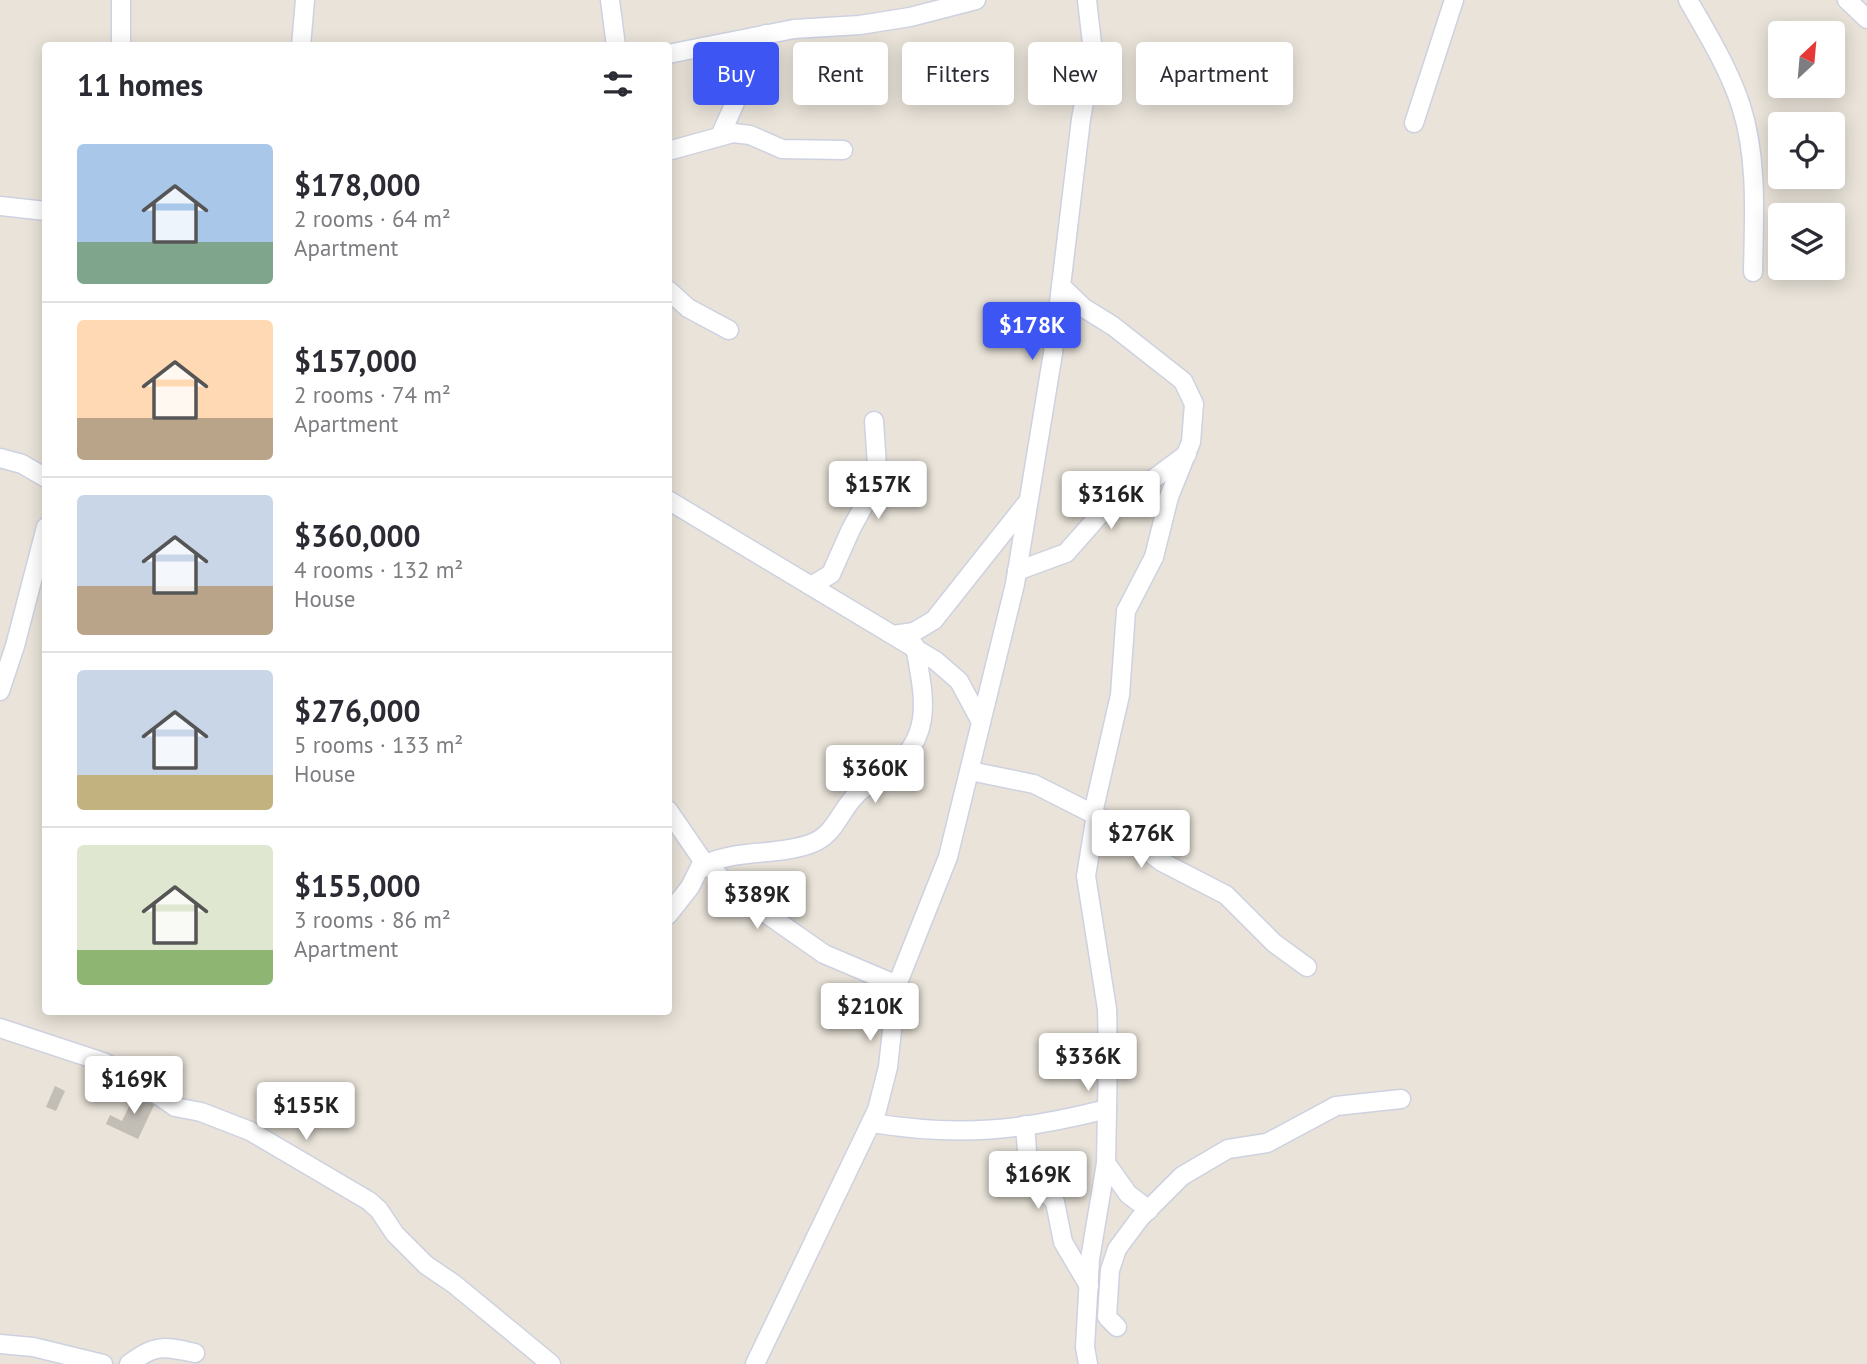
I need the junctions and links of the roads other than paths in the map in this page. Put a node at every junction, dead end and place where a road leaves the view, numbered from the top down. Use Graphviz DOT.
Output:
graph roads {
  1 [pos="121,0"];
  2 [pos="305,0"];
  3 [pos="610,0"];
  4 [pos="976,0"];
  5 [pos="1087,0"];
  6 [pos="1454,0"];
  7 [pos="1688,0"];
  8 [pos="1847,0"];
  9 [pos="1867,19"];
  10 [pos="766,34"];
  11 [pos="121,42"];
  12 [pos="301,42"];
  13 [pos="615,42"];
  14 [pos="672,53"];
  15 [pos="1415,123"];
  16 [pos="720,136"];
  17 [pos="672,150"];
  18 [pos="843,150"];
  19 [pos="0,206"];
  20 [pos="42,211"];
  21 [pos="1753,272"];
  22 [pos="1061,286"];
  23 [pos="672,294"];
  24 [pos="729,330"];
  25 [pos="874,421"];
  26 [pos="1187,454"];
  27 [pos="0,458"];
  28 [pos="42,474"];
  29 [pos="1028,501"];
  30 [pos="672,502"];
  31 [pos="42,542"];
  32 [pos="1017,571"];
  33 [pos="811,586"];
  34 [pos="893,635"];
  35 [pos="915,646"];
  36 [pos="0,691"];
  37 [pos="980,720"];
  38 [pos="970,771"];
  39 [pos="1094,814"];
  40 [pos="672,816"];
  41 [pos="704,863"];
  42 [pos="672,910"];
  43 [pos="1307,967"];
  44 [pos="897,985"];
  45 [pos="0,1028"];
  46 [pos="1401,1099"];
  47 [pos="1107,1109"];
  48 [pos="872,1123"];
  49 [pos="1025,1125"];
  50 [pos="1106,1163"];
  51 [pos="1149,1210"];
  52 [pos="1090,1288"];
  53 [pos="1117,1326"];
  54 [pos="0,1344"];
  55 [pos="195,1353"];
  56 [pos="103,1364"];
  57 [pos="129,1364"];
  58 [pos="551,1364"];
  59 [pos="755,1364"];
  60 [pos="1088,1364"];
  1 -- 11 [label="street"];
  2 -- 12 [label="street"];
  3 -- 13 [label="street"];
  4 -- 10 [label="street"];
  5 -- 22 [label="street"];
  6 -- 15 [label="street"];
  7 -- 21 [label="street"];
  8 -- 9 [label="street"];
  10 -- 14 [label="street"];
  10 -- 16 [label="street"];
  16 -- 17 [label="street"];
  16 -- 18 [label="street"];
  19 -- 20 [label="street"];
  22 -- 26 [label="street"];
  22 -- 29 [label="street"];
  23 -- 24 [label="street"];
  25 -- 33 [label="street"];
  26 -- 32 [label="street"];
  26 -- 39 [label="street"];
  27 -- 28 [label="street"];
  29 -- 32 [label="street"];
  29 -- 34 [label="street"];
  30 -- 33 [label="street"];
  31 -- 36 [label="street"];
  32 -- 37 [label="street"];
  33 -- 34 [label="street"];
  34 -- 35 [label="street"];
  35 -- 37 [label="street"];
  35 -- 41 [label="street"];
  37 -- 38 [label="street"];
  38 -- 39 [label="street"];
  38 -- 44 [label="street"];
  39 -- 43 [label="street"];
  39 -- 47 [label="street"];
  40 -- 41 [label="street"];
  41 -- 42 [label="street"];
  41 -- 44 [label="street"];
  44 -- 48 [label="street"];
  45 -- 58 [label="street"];
  46 -- 51 [label="street"];
  47 -- 49 [label="street"];
  47 -- 50 [label="street"];
  48 -- 49 [label="street"];
  48 -- 59 [label="street"];
  49 -- 52 [label="street"];
  50 -- 51 [label="street"];
  50 -- 52 [label="street"];
  51 -- 53 [label="street"];
  52 -- 60 [label="street"];
  54 -- 56 [label="street"];
  55 -- 57 [label="street"];
}
